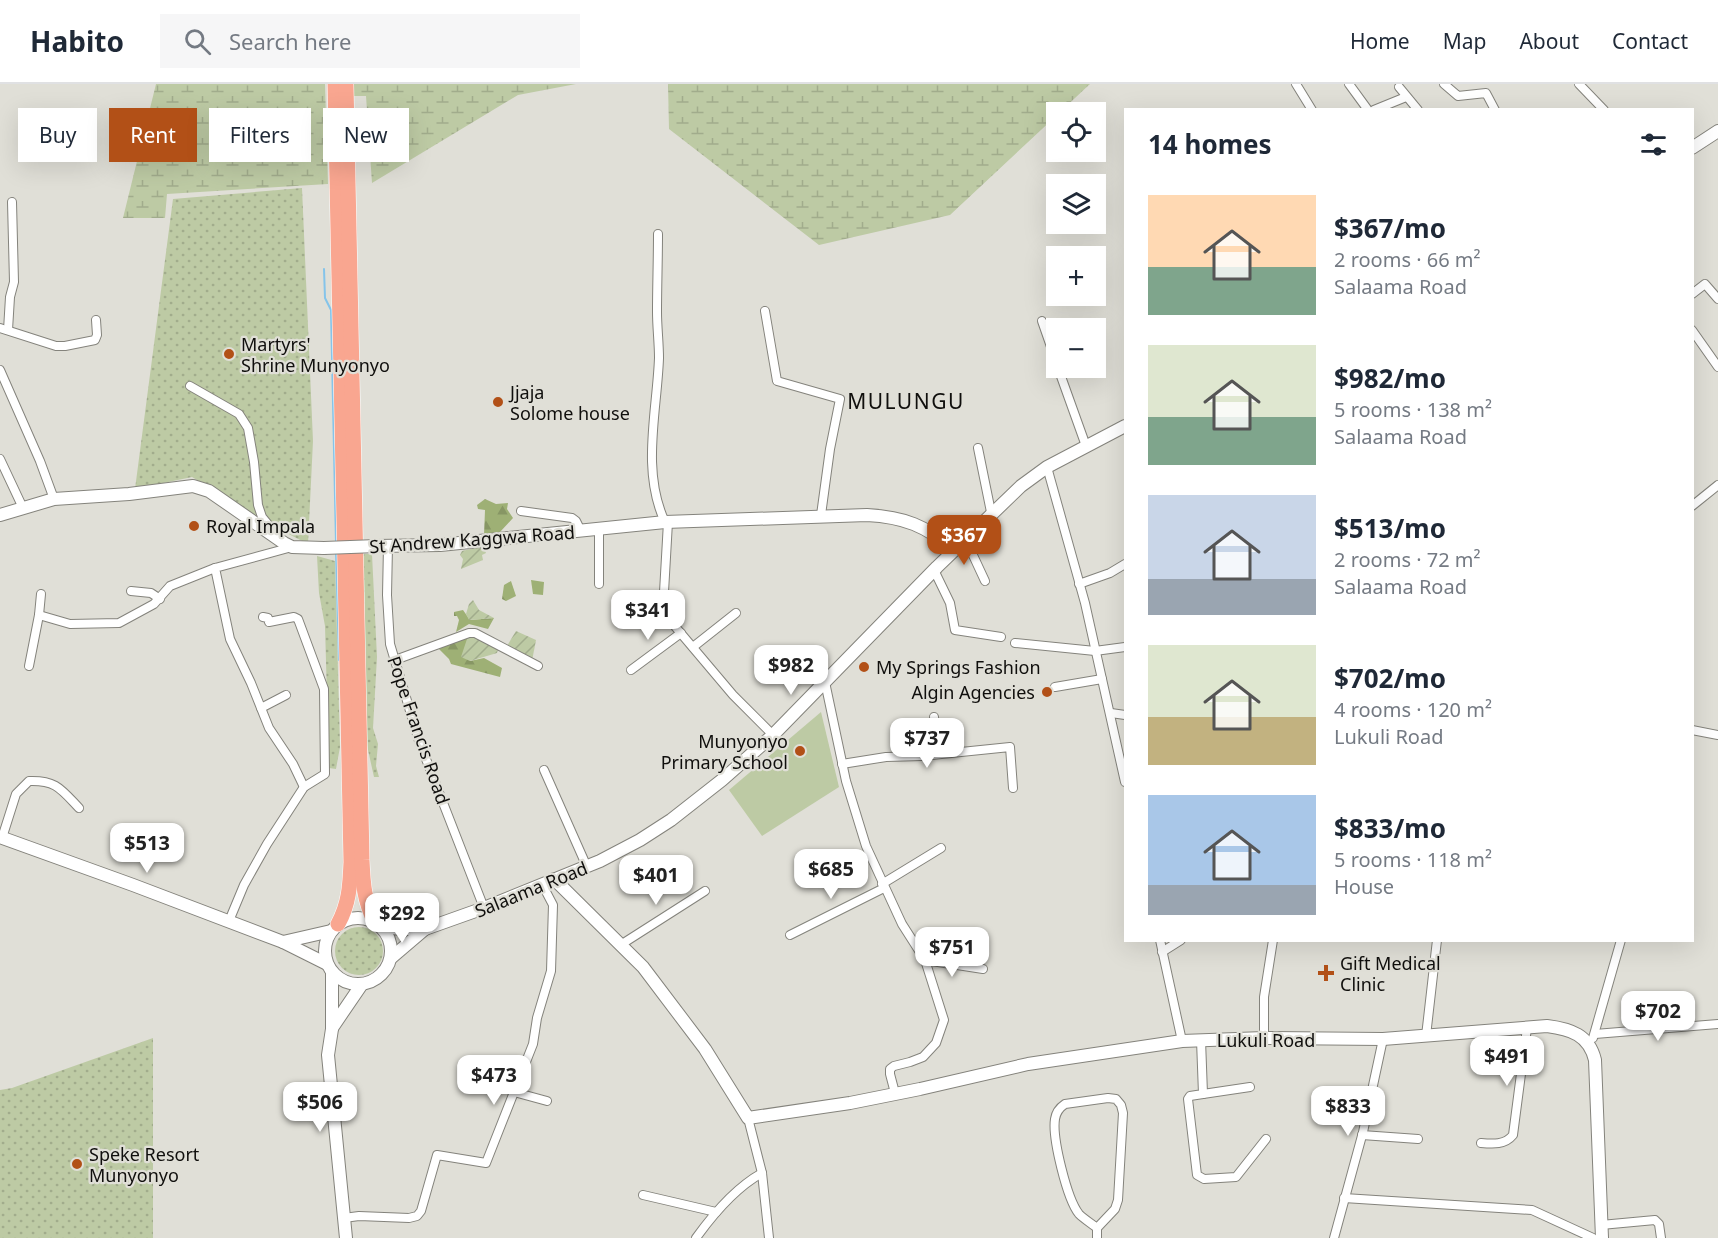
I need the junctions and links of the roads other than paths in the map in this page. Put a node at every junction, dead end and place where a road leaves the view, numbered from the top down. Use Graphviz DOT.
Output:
graph roads {
  1 [pos="335,84"];
  2 [pos="1296,84"];
  3 [pos="1349,84"];
  4 [pos="1444,84"];
  5 [pos="1579,84"];
  6 [pos="1399,87"];
  7 [pos="342,94"];
  8 [pos="1406,97"];
  9 [pos="1311,108"];
  10 [pos="1367,108"];
  11 [pos="1379,108"];
  12 [pos="1416,108"];
  13 [pos="1494,108"];
  14 [pos="1602,108"];
  15 [pos="1718,130"];
  16 [pos="1694,147"];
  17 [pos="12,202"];
  18 [pos="658,234"];
  19 [pos="1694,292"];
  20 [pos="1718,299"];
  21 [pos="765,311"];
  22 [pos="96,320"];
  23 [pos="1042,321"];
  24 [pos="4,329"];
  25 [pos="1046,332"];
  26 [pos="1694,333"];
  27 [pos="1718,367"];
  28 [pos="0,372"];
  29 [pos="1062,378"];
  30 [pos="190,386"];
  31 [pos="1124,427"];
  32 [pos="1086,446"];
  33 [pos="978,448"];
  34 [pos="0,459"];
  35 [pos="1047,467"];
  36 [pos="1718,485"];
  37 [pos="54,499"];
  38 [pos="1694,504"];
  39 [pos="23,508"];
  40 [pos="521,512"];
  41 [pos="991,512"];
  42 [pos="0,515"];
  43 [pos="821,515"];
  44 [pos="666,522"];
  45 [pos="599,529"];
  46 [pos="581,531"];
  47 [pos="965,538"];
  48 [pos="288,545"];
  49 [pos="383,546"];
  50 [pos="954,549"];
  51 [pos="1124,565"];
  52 [pos="215,568"];
  53 [pos="934,570"];
  54 [pos="985,581"];
  55 [pos="599,584"];
  56 [pos="1080,584"];
  57 [pos="131,591"];
  58 [pos="41,594"];
  59 [pos="160,599"];
  60 [pos="736,613"];
  61 [pos="39,615"];
  62 [pos="263,617"];
  63 [pos="681,633"];
  64 [pos="1001,637"];
  65 [pos="1015,643"];
  66 [pos="693,646"];
  67 [pos="1124,647"];
  68 [pos="1095,651"];
  69 [pos="395,660"];
  70 [pos="29,666"];
  71 [pos="538,666"];
  72 [pos="631,670"];
  73 [pos="1102,679"];
  74 [pos="825,681"];
  75 [pos="1055,687"];
  76 [pos="286,695"];
  77 [pos="261,708"];
  78 [pos="1111,713"];
  79 [pos="1124,715"];
  80 [pos="934,717"];
  81 [pos="1694,730"];
  82 [pos="773,735"];
  83 [pos="1718,735"];
  84 [pos="939,754"];
  85 [pos="842,764"];
  86 [pos="544,770"];
  87 [pos="1124,777"];
  88 [pos="304,787"];
  89 [pos="1013,788"];
  90 [pos="79,808"];
  91 [pos="1,838"];
  92 [pos="942,848"];
  93 [pos="586,867"];
  94 [pos="554,879"];
  95 [pos="542,884"];
  96 [pos="883,886"];
  97 [pos="705,891"];
  98 [pos="484,908"];
  99 [pos="228,921"];
  100 [pos="378,924"];
  101 [pos="335,928"];
  102 [pos="425,929"];
  103 [pos="790,935"];
  104 [pos="283,942"];
  105 [pos="1160,942"];
  106 [pos="1178,942"];
  107 [pos="1273,942"];
  108 [pos="1437,942"];
  109 [pos="1621,942"];
  110 [pos="622,944"];
  111 [pos="1162,952"];
  112 [pos="391,958"];
  113 [pos="925,960"];
  114 [pos="330,968"];
  115 [pos="983,969"];
  116 [pos="362,984"];
  117 [pos="1718,1024"];
  118 [pos="1527,1028"];
  119 [pos="332,1029"];
  120 [pos="1426,1036"];
  121 [pos="1264,1038"];
  122 [pos="1383,1039"];
  123 [pos="1592,1039"];
  124 [pos="1182,1041"];
  125 [pos="1201,1041"];
  126 [pos="1250,1087"];
  127 [pos="514,1092"];
  128 [pos="895,1093"];
  129 [pos="1203,1094"];
  130 [pos="547,1101"];
  131 [pos="748,1118"];
  132 [pos="1362,1135"];
  133 [pos="1266,1139"];
  134 [pos="1418,1139"];
  135 [pos="1481,1143"];
  136 [pos="762,1173"];
  137 [pos="643,1195"];
  138 [pos="1344,1198"];
  139 [pos="716,1212"];
  140 [pos="344,1218"];
  141 [pos="1601,1232"];
  142 [pos="1097,1233"];
  143 [pos="346,1238"];
  144 [pos="696,1238"];
  145 [pos="770,1238"];
  146 [pos="1334,1238"];
  147 [pos="1593,1238"];
  148 [pos="1661,1238"];
  1 -- 7 [label="highway"];
  2 -- 9 [label="street"];
  3 -- 10 [label="street"];
  4 -- 13 [label="street"];
  5 -- 14 [label="street"];
  6 -- 8 [label="street"];
  7 -- 100 [label="highway"];
  7 -- 101 [label="highway"];
  8 -- 11 [label="street"];
  8 -- 12 [label="street"];
  15 -- 16 [label="street"];
  17 -- 24 [label="street"];
  18 -- 44 [label="street"];
  19 -- 20 [label="street"];
  21 -- 43 [label="street"];
  22 -- 24 [label="street"];
  23 -- 25 [label="street"];
  26 -- 27 [label="street"];
  28 -- 37 [label="street"];
  29 -- 32 [label="street"];
  30 -- 48 [label="street"];
  31 -- 32 [label="street, Salaama Road"];
  32 -- 35 [label="street, Salaama Road"];
  33 -- 41 [label="street"];
  34 -- 39 [label="street"];
  35 -- 41 [label="street, Salaama Road"];
  35 -- 56 [label="street"];
  36 -- 38 [label="street"];
  37 -- 39 [label="street"];
  37 -- 48 [label="street"];
  39 -- 42 [label="street"];
  40 -- 46 [label="street"];
  41 -- 47 [label="street, Salaama Road"];
  43 -- 44 [label="street, St Andrew Kaggwa Road"];
  43 -- 50 [label="street, St Andrew Kaggwa Road"];
  44 -- 45 [label="street, St Andrew Kaggwa Road"];
  44 -- 63 [label="street"];
  45 -- 46 [label="street, St Andrew Kaggwa Road"];
  45 -- 55 [label="street"];
  46 -- 49 [label="street, St Andrew Kaggwa Road"];
  47 -- 50 [label="street, Salaama Road"];
  47 -- 54 [label="street"];
  48 -- 49 [label="street, St Andrew Kaggwa Road, bridge"];
  48 -- 52 [label="street"];
  49 -- 69 [label="street, Pope Francis Road"];
  50 -- 53 [label="street, Salaama Road"];
  51 -- 56 [label="street"];
  52 -- 59 [label="street"];
  52 -- 77 [label="street"];
  53 -- 64 [label="street"];
  53 -- 74 [label="street, Salaama Road"];
  56 -- 68 [label="street"];
  57 -- 59 [label="street"];
  58 -- 61 [label="street"];
  59 -- 61 [label="street"];
  60 -- 66 [label="street"];
  61 -- 70 [label="street"];
  62 -- 88 [label="street"];
  63 -- 66 [label="street"];
  63 -- 72 [label="street"];
  65 -- 68 [label="street"];
  66 -- 82 [label="street"];
  67 -- 68 [label="street"];
  68 -- 73 [label="street"];
  69 -- 71 [label="street"];
  69 -- 98 [label="street, Pope Francis Road"];
  73 -- 75 [label="street"];
  73 -- 78 [label="street"];
  74 -- 82 [label="street, Salaama Road"];
  74 -- 85 [label="street"];
  76 -- 77 [label="street"];
  77 -- 88 [label="street"];
  78 -- 79 [label="street"];
  78 -- 87 [label="street"];
  80 -- 84 [label="street"];
  81 -- 83 [label="street"];
  82 -- 93 [label="street, Salaama Road"];
  84 -- 85 [label="street"];
  84 -- 89 [label="street"];
  85 -- 96 [label="street"];
  86 -- 93 [label="street"];
  88 -- 99 [label="street"];
  90 -- 91 [label="street"];
  91 -- 99 [label="street"];
  92 -- 96 [label="street"];
  93 -- 94 [label="street, Salaama Road"];
  94 -- 95 [label="street, Salaama Road"];
  94 -- 110 [label="street"];
  95 -- 98 [label="street, Salaama Road"];
  95 -- 127 [label="street"];
  96 -- 103 [label="street"];
  96 -- 113 [label="street"];
  97 -- 110 [label="street"];
  98 -- 102 [label="street, Salaama Road"];
  99 -- 104 [label="street"];
  100 -- 101 [label="street"];
  100 -- 102 [label="street, Salaama Road"];
  100 -- 112 [label="street"];
  101 -- 104 [label="street"];
  101 -- 114 [label="street"];
  102 -- 112 [label="street, Salaama Road"];
  104 -- 114 [label="street"];
  105 -- 111 [label="street"];
  106 -- 111 [label="street"];
  107 -- 121 [label="street"];
  108 -- 120 [label="street"];
  109 -- 123 [label="street"];
  110 -- 131 [label="street"];
  111 -- 124 [label="street"];
  112 -- 116 [label="street"];
  113 -- 115 [label="street"];
  113 -- 128 [label="street"];
  114 -- 116 [label="street"];
  114 -- 119 [label="street"];
  116 -- 119 [label="street"];
  117 -- 123 [label="street"];
  118 -- 120 [label="street, Lukuli Road"];
  118 -- 123 [label="street, Lukuli Road"];
  118 -- 135 [label="street"];
  119 -- 140 [label="street"];
  120 -- 122 [label="street, Lukuli Road"];
  121 -- 122 [label="street, Lukuli Road"];
  121 -- 125 [label="street, Lukuli Road"];
  122 -- 132 [label="street"];
  123 -- 141 [label="street"];
  124 -- 125 [label="street, Lukuli Road"];
  124 -- 128 [label="street, Lukuli Road"];
  125 -- 129 [label="street"];
  126 -- 129 [label="street"];
  127 -- 130 [label="street"];
  127 -- 140 [label="street"];
  128 -- 131 [label="street, Lukuli Road"];
  129 -- 133 [label="street"];
  131 -- 136 [label="street"];
  132 -- 134 [label="street"];
  132 -- 138 [label="street"];
  136 -- 139 [label="street"];
  136 -- 145 [label="street"];
  137 -- 139 [label="street"];
  138 -- 146 [label="street"];
  138 -- 147 [label="street"];
  139 -- 144 [label="street"];
  140 -- 143 [label="street"];
  141 -- 148 [label="street"];
  142 -- 142 [label="street"];
}
